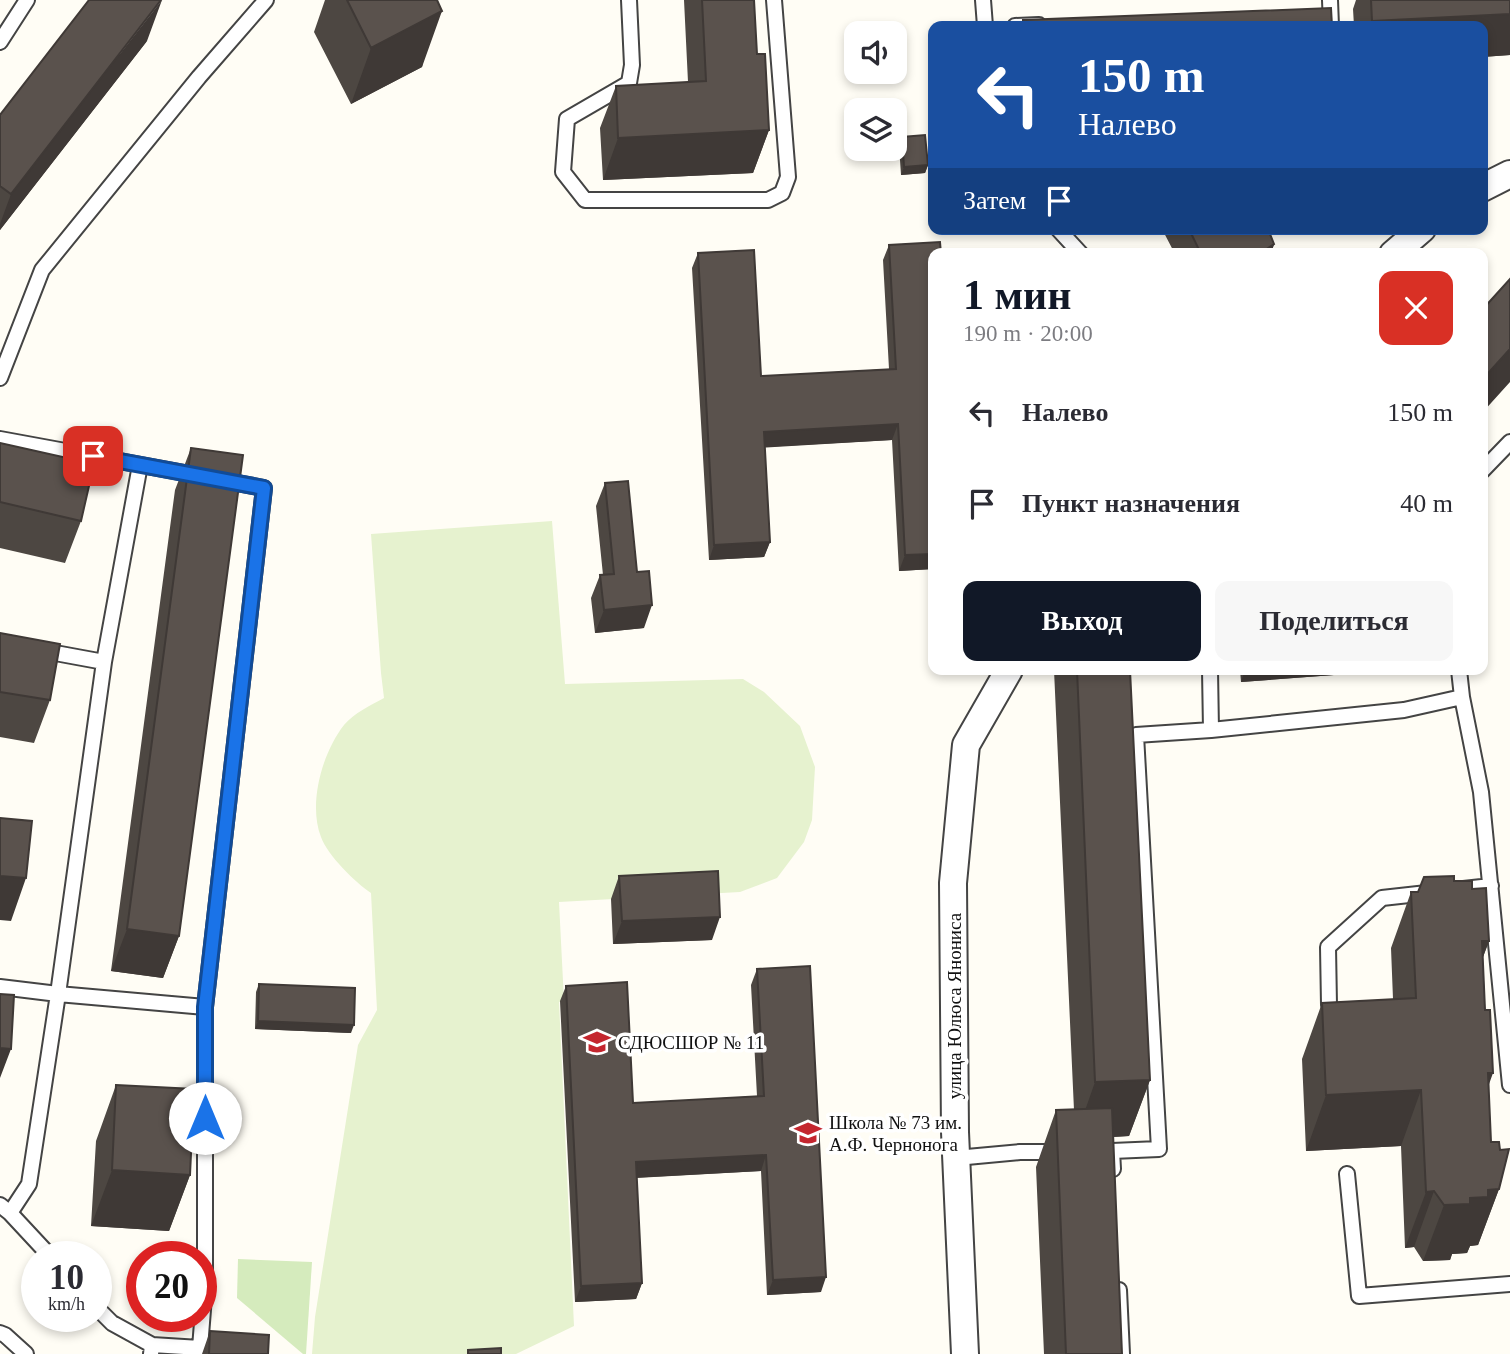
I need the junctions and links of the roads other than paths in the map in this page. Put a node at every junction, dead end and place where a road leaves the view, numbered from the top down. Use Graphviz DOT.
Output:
graph roads {
  1 [pos="27,0"];
  2 [pos="266,0"];
  3 [pos="629,0"];
  4 [pos="774,0"];
  5 [pos="982,0"];
  6 [pos="984,21"];
  7 [pos="0,42"];
  8 [pos="1510,174"];
  9 [pos="1488,185"];
  10 [pos="1064,235"];
  11 [pos="1076,248"];
  12 [pos="0,378"];
  13 [pos="0,439"];
  14 [pos="1510,442"];
  15 [pos="140,465"];
  16 [pos="1488,465"];
  17 [pos="26,647"];
  18 [pos="104,662"];
  19 [pos="1006,675"];
  20 [pos="1210,675"];
  21 [pos="1460,675"];
  22 [pos="1462,697"];
  23 [pos="1211,730"];
  24 [pos="1491,886"];
  25 [pos="0,987"];
  26 [pos="58,994"];
  27 [pos="1329,1005"];
  28 [pos="205,1007"];
  29 [pos="1510,1085"];
  30 [pos="1073,1152"];
  31 [pos="956,1158"];
  32 [pos="1347,1174"];
  33 [pos="1114,1178"];
  34 [pos="5,1209"];
  35 [pos="36,1241"];
  36 [pos="1118,1273"];
  37 [pos="1510,1284"];
  38 [pos="112,1324"];
  39 [pos="0,1333"];
  40 [pos="200,1348"];
  41 [pos="152,1349"];
  42 [pos="26,1354"];
  43 [pos="232,1354"];
  44 [pos="965,1354"];
  45 [pos="1122,1354"];
  1 -- 7 [label="lane"];
  2 -- 12 [label="lane"];
  3 -- 4 [label="lane"];
  5 -- 6 [label="lane"];
  8 -- 9 [label="street"];
  10 -- 11 [label="lane"];
  13 -- 15 [label="lane"];
  14 -- 16 [label="lane"];
  15 -- 18 [label="lane"];
  15 -- 28 [label="lane"];
  17 -- 18 [label="lane"];
  18 -- 26 [label="lane"];
  19 -- 31 [label="street, улица Юлюса Янониса"];
  20 -- 23 [label="lane"];
  21 -- 22 [label="lane"];
  22 -- 23 [label="lane"];
  22 -- 24 [label="lane"];
  23 -- 33 [label="lane"];
  24 -- 27 [label="lane"];
  24 -- 29 [label="lane"];
  25 -- 26 [label="lane"];
  26 -- 28 [label="lane"];
  26 -- 34 [label="lane"];
  28 -- 40 [label="lane"];
  30 -- 31 [label="lane"];
  31 -- 44 [label="street, улица Юлюса Янониса"];
  32 -- 37 [label="lane"];
  34 -- 35 [label="lane"];
  36 -- 45 [label="lane"];
  38 -- 41 [label="lane"];
  39 -- 42 [label="lane"];
  40 -- 41 [label="lane"];
  40 -- 43 [label="lane"];
}
